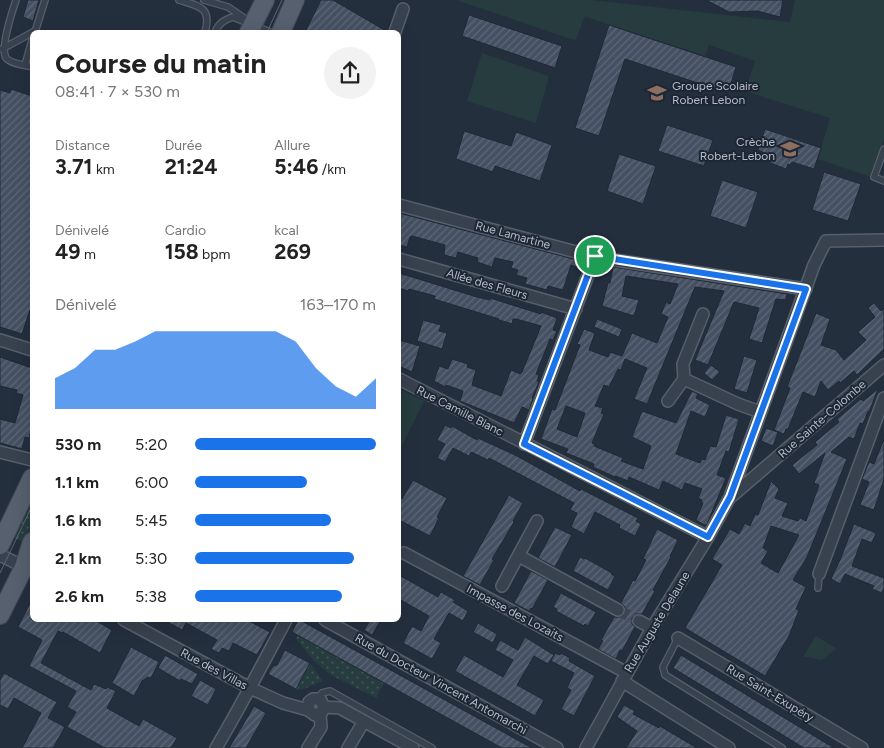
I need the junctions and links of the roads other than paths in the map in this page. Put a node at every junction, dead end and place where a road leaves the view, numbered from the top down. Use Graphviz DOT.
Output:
graph roads {
  1 [pos="16,0"];
  2 [pos="45,0"];
  3 [pos="178,0"];
  4 [pos="204,0"];
  5 [pos="265,0"];
  6 [pos="295,0"];
  7 [pos="403,9"];
  8 [pos="251,28"];
  9 [pos="36,30"];
  10 [pos="205,30"];
  11 [pos="215,30"];
  12 [pos="282,30"];
  13 [pos="397,30"];
  14 [pos="30,35"];
  15 [pos="30,47"];
  16 [pos="2,49"];
  17 [pos="25,65"];
  18 [pos="30,66"];
  19 [pos="884,149"];
  20 [pos="884,181"];
  21 [pos="401,206"];
  22 [pos="884,240"];
  23 [pos="595,256"];
  24 [pos="401,260"];
  25 [pos="806,289"];
  26 [pos="576,309"];
  27 [pos="703,314"];
  28 [pos="0,340"];
  29 [pos="30,349"];
  30 [pos="884,365"];
  31 [pos="684,379"];
  32 [pos="401,380"];
  33 [pos="884,398"];
  34 [pos="668,401"];
  35 [pos="760,412"];
  36 [pos="524,444"];
  37 [pos="0,452"];
  38 [pos="30,460"];
  39 [pos="759,472"];
  40 [pos="30,482"];
  41 [pos="730,497"];
  42 [pos="537,521"];
  43 [pos="708,537"];
  44 [pos="0,544"];
  45 [pos="404,553"];
  46 [pos="0,555"];
  47 [pos="30,556"];
  48 [pos="519,556"];
  49 [pos="28,569"];
  50 [pos="819,574"];
  51 [pos="502,586"];
  52 [pos="818,588"];
  53 [pos="618,610"];
  54 [pos="0,615"];
  55 [pos="639,621"];
  56 [pos="128,622"];
  57 [pos="285,622"];
  58 [pos="329,622"];
  59 [pos="652,628"];
  60 [pos="678,638"];
  61 [pos="625,677"];
  62 [pos="250,688"];
  63 [pos="321,706"];
  64 [pos="364,721"];
  65 [pos="216,748"];
  66 [pos="308,748"];
  67 [pos="348,748"];
  68 [pos="413,748"];
  69 [pos="432,748"];
  70 [pos="557,748"];
  71 [pos="586,748"];
  72 [pos="729,748"];
  73 [pos="782,748"];
  74 [pos="862,748"];
  1 -- 16 [label="lane"];
  2 -- 9 [label="lane"];
  3 -- 10 [label="lane"];
  4 -- 8 [label="lane"];
  5 -- 8 [label="main road"];
  6 -- 12 [label="main road"];
  7 -- 13 [label="street"];
  8 -- 11 [label="lane"];
  14 -- 16 [label="lane"];
  15 -- 17 [label="lane"];
  16 -- 17 [label="lane"];
  17 -- 18 [label="lane"];
  19 -- 20 [label="lane"];
  21 -- 23 [label="street, Rue Lamartine"];
  22 -- 25 [label="street, Rue Auguste Delaune"];
  23 -- 25 [label="street, Rue Lamartine"];
  23 -- 26 [label="street"];
  24 -- 26 [label="street, Allée des Fleurs"];
  25 -- 35 [label="street, Rue Auguste Delaune"];
  26 -- 36 [label="street"];
  27 -- 31 [label="street"];
  28 -- 29 [label="street"];
  30 -- 39 [label="street, Rue Sainte-Colombe"];
  31 -- 34 [label="street"];
  31 -- 35 [label="street"];
  32 -- 36 [label="street, Rue Camille Blanc"];
  33 -- 50 [label="street"];
  35 -- 41 [label="street, Rue Auguste Delaune"];
  36 -- 43 [label="street, Rue Camille Blanc"];
  37 -- 38 [label="street"];
  39 -- 41 [label="street, Rue Auguste Delaune"];
  40 -- 44 [label="main road"];
  41 -- 43 [label="street, Rue Auguste Delaune"];
  42 -- 48 [label="street"];
  43 -- 59 [label="street, Rue Auguste Delaune"];
  45 -- 61 [label="street, Impasse des Lozaits"];
  46 -- 49 [label="street"];
  47 -- 49 [label="main road"];
  48 -- 51 [label="street"];
  48 -- 53 [label="street"];
  49 -- 54 [label="main road"];
  50 -- 52 [label="lane"];
  55 -- 59 [label="street"];
  56 -- 62 [label="street, Rue des Villas"];
  57 -- 62 [label="street"];
  58 -- 70 [label="street, Rue du Docteur Vincent Antomarchi"];
  59 -- 61 [label="street, Rue Auguste Delaune"];
  60 -- 73 [label="lane"];
  60 -- 74 [label="street, Rue Saint-Exupéry"];
  61 -- 71 [label="street, Rue Auguste Delaune"];
  61 -- 72 [label="street, Impasse des Lozaits"];
  62 -- 63 [label="street, Rue des Villas"];
  62 -- 65 [label="street"];
  63 -- 64 [label="street"];
  63 -- 66 [label="street"];
  63 -- 69 [label="lane"];
  64 -- 67 [label="street"];
  64 -- 68 [label="street"];
}
